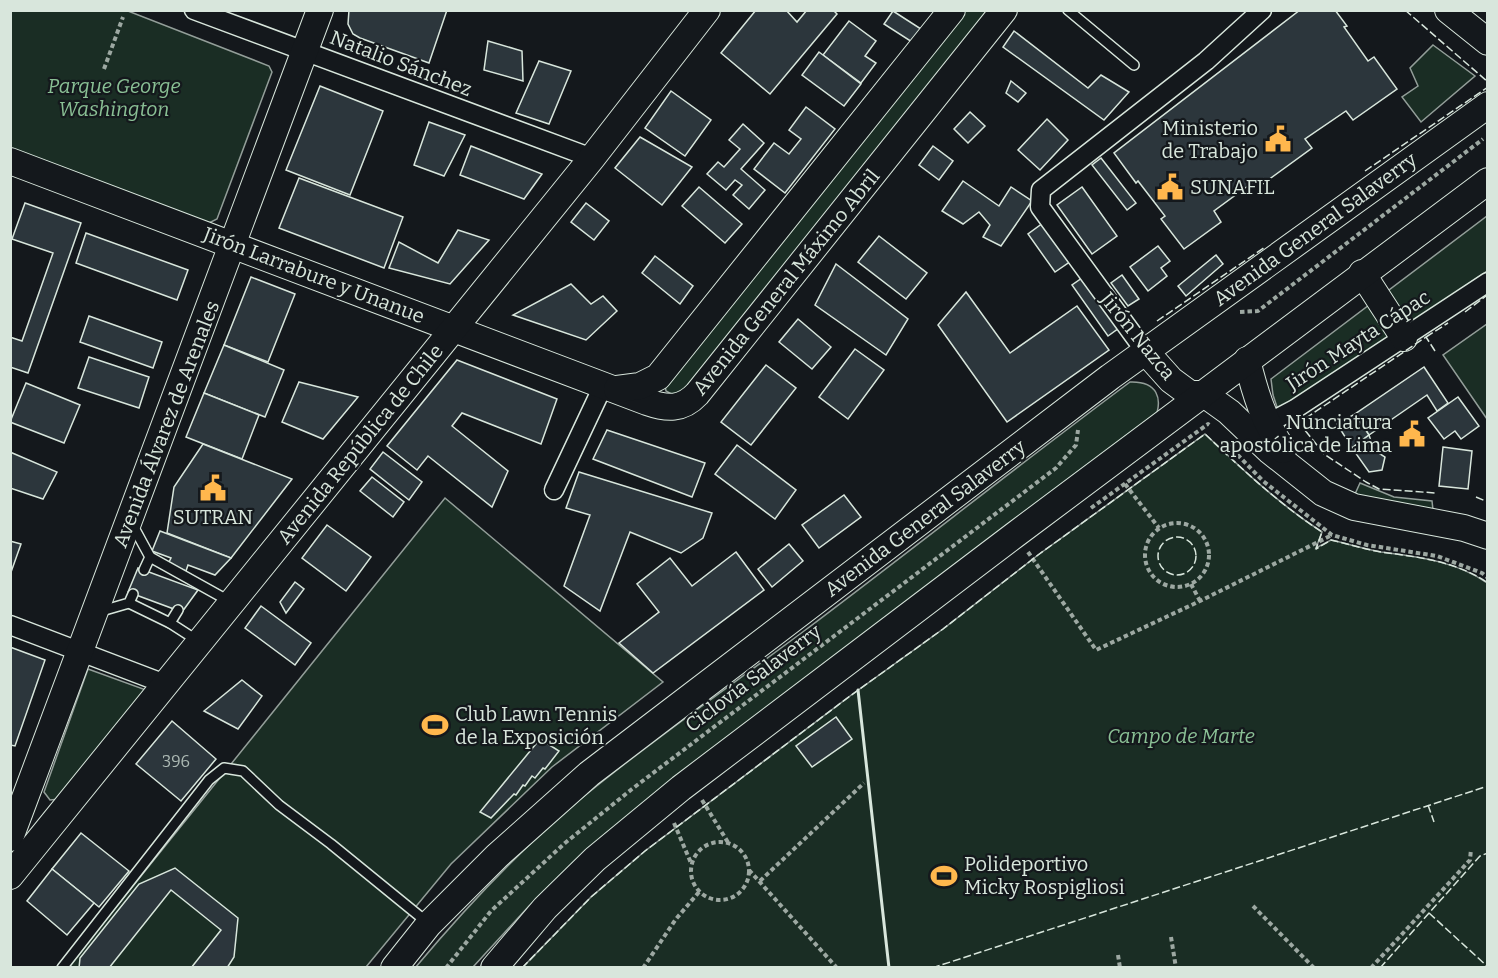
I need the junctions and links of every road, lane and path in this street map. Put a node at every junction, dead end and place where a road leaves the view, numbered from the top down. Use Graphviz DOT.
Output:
graph roads {
  1 [pos="194,10"];
  2 [pos="320,10"];
  3 [pos="707,10"];
  4 [pos="952,10"];
  5 [pos="1004,10"];
  6 [pos="1068,10"];
  7 [pos="1262,10"];
  8 [pos="1448,10"];
  9 [pos="123,17"];
  10 [pos="1488,42"];
  11 [pos="305,51"];
  12 [pos="1134,65"];
  13 [pos="104,69"];
  14 [pos="1488,105"];
  15 [pos="1488,135"];
  16 [pos="592,158"];
  17 [pos="10,161"];
  18 [pos="1488,181"];
  19 [pos="233,244"];
  20 [pos="1362,273"];
  21 [pos="1488,282"];
  22 [pos="1258,310"];
  23 [pos="455,328"];
  24 [pos="1404,338"];
  25 [pos="1145,351"];
  26 [pos="1247,360"];
  27 [pos="658,377"];
  28 [pos="610,387"];
  29 [pos="1204,394"];
  30 [pos="692,399"];
  31 [pos="1079,422"];
  32 [pos="1259,428"];
  33 [pos="1125,484"];
  34 [pos="554,490"];
  35 [pos="130,520"];
  36 [pos="1159,528"];
  37 [pos="1016,534"];
  38 [pos="1332,535"];
  39 [pos="1488,536"];
  40 [pos="150,558"];
  41 [pos="144,570"];
  42 [pos="1191,585"];
  43 [pos="1200,601"];
  44 [pos="231,602"];
  45 [pos="178,610"];
  46 [pos="95,612"];
  47 [pos="170,623"];
  48 [pos="10,625"];
  49 [pos="199,642"];
  50 [pos="80,652"];
  51 [pos="165,684"];
  52 [pos="864,783"];
  53 [pos="702,800"];
  54 [pos="673,821"];
  55 [pos="10,838"];
  56 [pos="729,844"];
  57 [pos="1471,849"];
  58 [pos="691,863"];
  59 [pos="749,870"];
  60 [pos="10,876"];
  61 [pos="760,881"];
  62 [pos="699,892"];
  63 [pos="1253,906"];
  64 [pos="429,924"];
  65 [pos="1171,937"];
  66 [pos="1118,955"];
  67 [pos="62,968"];
  68 [pos="394,968"];
  69 [pos="446,968"];
  70 [pos="494,968"];
  71 [pos="643,968"];
  72 [pos="837,968"];
  73 [pos="1120,968"];
  74 [pos="1176,968"];
  75 [pos="1314,968"];
  76 [pos="1371,968"];
  1 -- 11 [label="street, Natalio Sánchez"];
  2 -- 11 [label="main road, Avenida Álvarez de Arenales"];
  3 -- 16 [label="main road, Avenida República de Chile"];
  4 -- 27 [label="main road, Avenida General Máximo Abril"];
  5 -- 30 [label="main road, Avenida General Máximo Abril"];
  6 -- 12 [label="lane"];
  7 -- 25 [label="street, Jirón Nazca"];
  8 -- 10 [label="main road"];
  9 -- 13 [label="path"];
  11 -- 16 [label="street, Natalio Sánchez"];
  11 -- 19 [label="main road, Avenida Álvarez de Arenales"];
  14 -- 25 [label="main road, Avenida General Salaverry"];
  15 -- 22 [label="path"];
  16 -- 23 [label="main road, Avenida República de Chile"];
  17 -- 19 [label="main road, Jirón Larrabure y Unanue"];
  18 -- 20 [label="main road"];
  19 -- 23 [label="main road, Jirón Larrabure y Unanue"];
  19 -- 35 [label="main road, Avenida Álvarez de Arenales"];
  20 -- 24 [label="main road"];
  20 -- 26 [label="main road"];
  21 -- 24 [label="street, Jirón Mayta Cápac"];
  23 -- 28 [label="main road, Jirón Larrabure y Unanue"];
  23 -- 44 [label="main road, Avenida República de Chile"];
  24 -- 32 [label="street, Jirón Mayta Cápac"];
  25 -- 29 [label="main road, Jirón Nazca"];
  25 -- 64 [label="main road, Avenida General Salaverry"];
  26 -- 29 [label="main road"];
  26 -- 32 [label="main road, Jirón Nazca"];
  27 -- 28 [label="main road"];
  27 -- 30 [label="main road"];
  28 -- 30 [label="main road, Avenida General Máximo Abril"];
  28 -- 34 [label="street"];
  29 -- 32 [label="main road, Jirón Nazca"];
  29 -- 37 [label="main road"];
  31 -- 69 [label="path, Ciclovía Salaverry"];
  32 -- 39 [label="main road, Jirón Nazca"];
  33 -- 36 [label="path"];
  35 -- 40 [label="lane"];
  35 -- 46 [label="main road, Avenida Álvarez de Arenales"];
  36 -- 42 [label="path"];
  36 -- 42 [label="path"];
  37 -- 43 [label="path"];
  37 -- 70 [label="main road"];
  38 -- 43 [label="path"];
  40 -- 41 [label="lane"];
  40 -- 44 [label="lane"];
  42 -- 43 [label="path"];
  44 -- 49 [label="main road, Avenida República de Chile"];
  45 -- 47 [label="lane"];
  46 -- 47 [label="lane"];
  46 -- 50 [label="main road, Avenida Álvarez de Arenales"];
  47 -- 49 [label="lane"];
  48 -- 50 [label="street"];
  49 -- 51 [label="main road, Avenida República de Chile"];
  50 -- 51 [label="street"];
  50 -- 55 [label="main road, Avenida Álvarez de Arenales"];
  51 -- 60 [label="main road, Avenida República de Chile"];
  52 -- 61 [label="path"];
  53 -- 56 [label="path"];
  54 -- 58 [label="path"];
  56 -- 58 [label="path"];
  56 -- 59 [label="path"];
  57 -- 76 [label="path"];
  58 -- 62 [label="path"];
  59 -- 61 [label="path"];
  59 -- 62 [label="path"];
  61 -- 72 [label="path"];
  62 -- 71 [label="path"];
  63 -- 75 [label="path"];
  64 -- 67 [label="lane"];
  64 -- 68 [label="main road, Avenida General Salaverry"];
  65 -- 74 [label="path"];
  66 -- 73 [label="path"];
}
